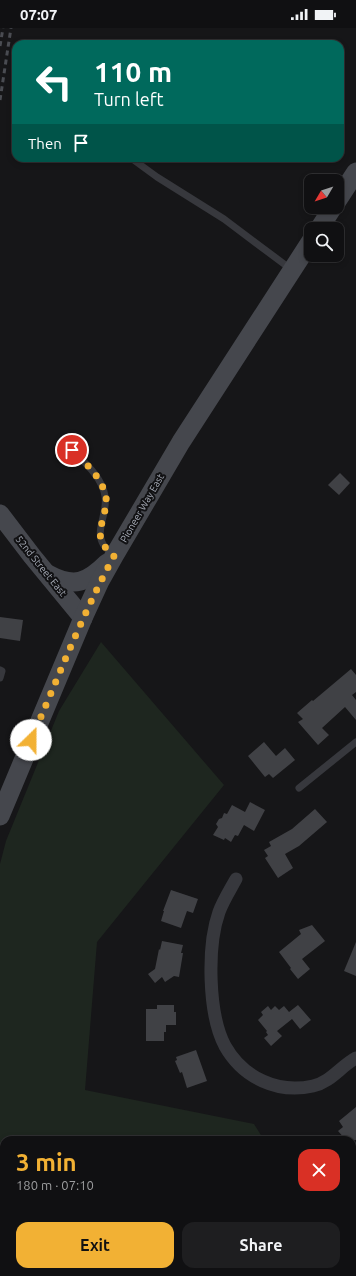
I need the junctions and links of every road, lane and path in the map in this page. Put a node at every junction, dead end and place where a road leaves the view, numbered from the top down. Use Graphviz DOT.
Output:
graph roads {
  1 [pos="136,162"];
  2 [pos="356,172"];
  3 [pos="344,190"];
  4 [pos="304,252"];
  5 [pos="292,270"];
  6 [pos="72,450"];
  7 [pos="0,514"];
  8 [pos="114,556"];
  9 [pos="47,574"];
  10 [pos="83,618"];
  11 [pos="0,670"];
  12 [pos="0,678"];
  13 [pos="356,742"];
  14 [pos="299,788"];
  15 [pos="0,816"];
  16 [pos="236,880"];
  17 [pos="356,1058"];
  1 -- 5 [label="lane"];
  2 -- 3 [label="main road"];
  4 -- 5 [label="main road, Pioneer Way East"];
  5 -- 8 [label="main road, Pioneer Way East"];
  6 -- 8 [label="lane"];
  7 -- 9 [label="main road, 52nd Street East"];
  8 -- 9 [label="main road"];
  8 -- 10 [label="main road, Pioneer Way East"];
  9 -- 10 [label="main road, 52nd Street East"];
  10 -- 15 [label="main road, Pioneer Way East"];
  11 -- 12 [label="lane"];
  13 -- 14 [label="lane"];
  16 -- 17 [label="street"];
}
